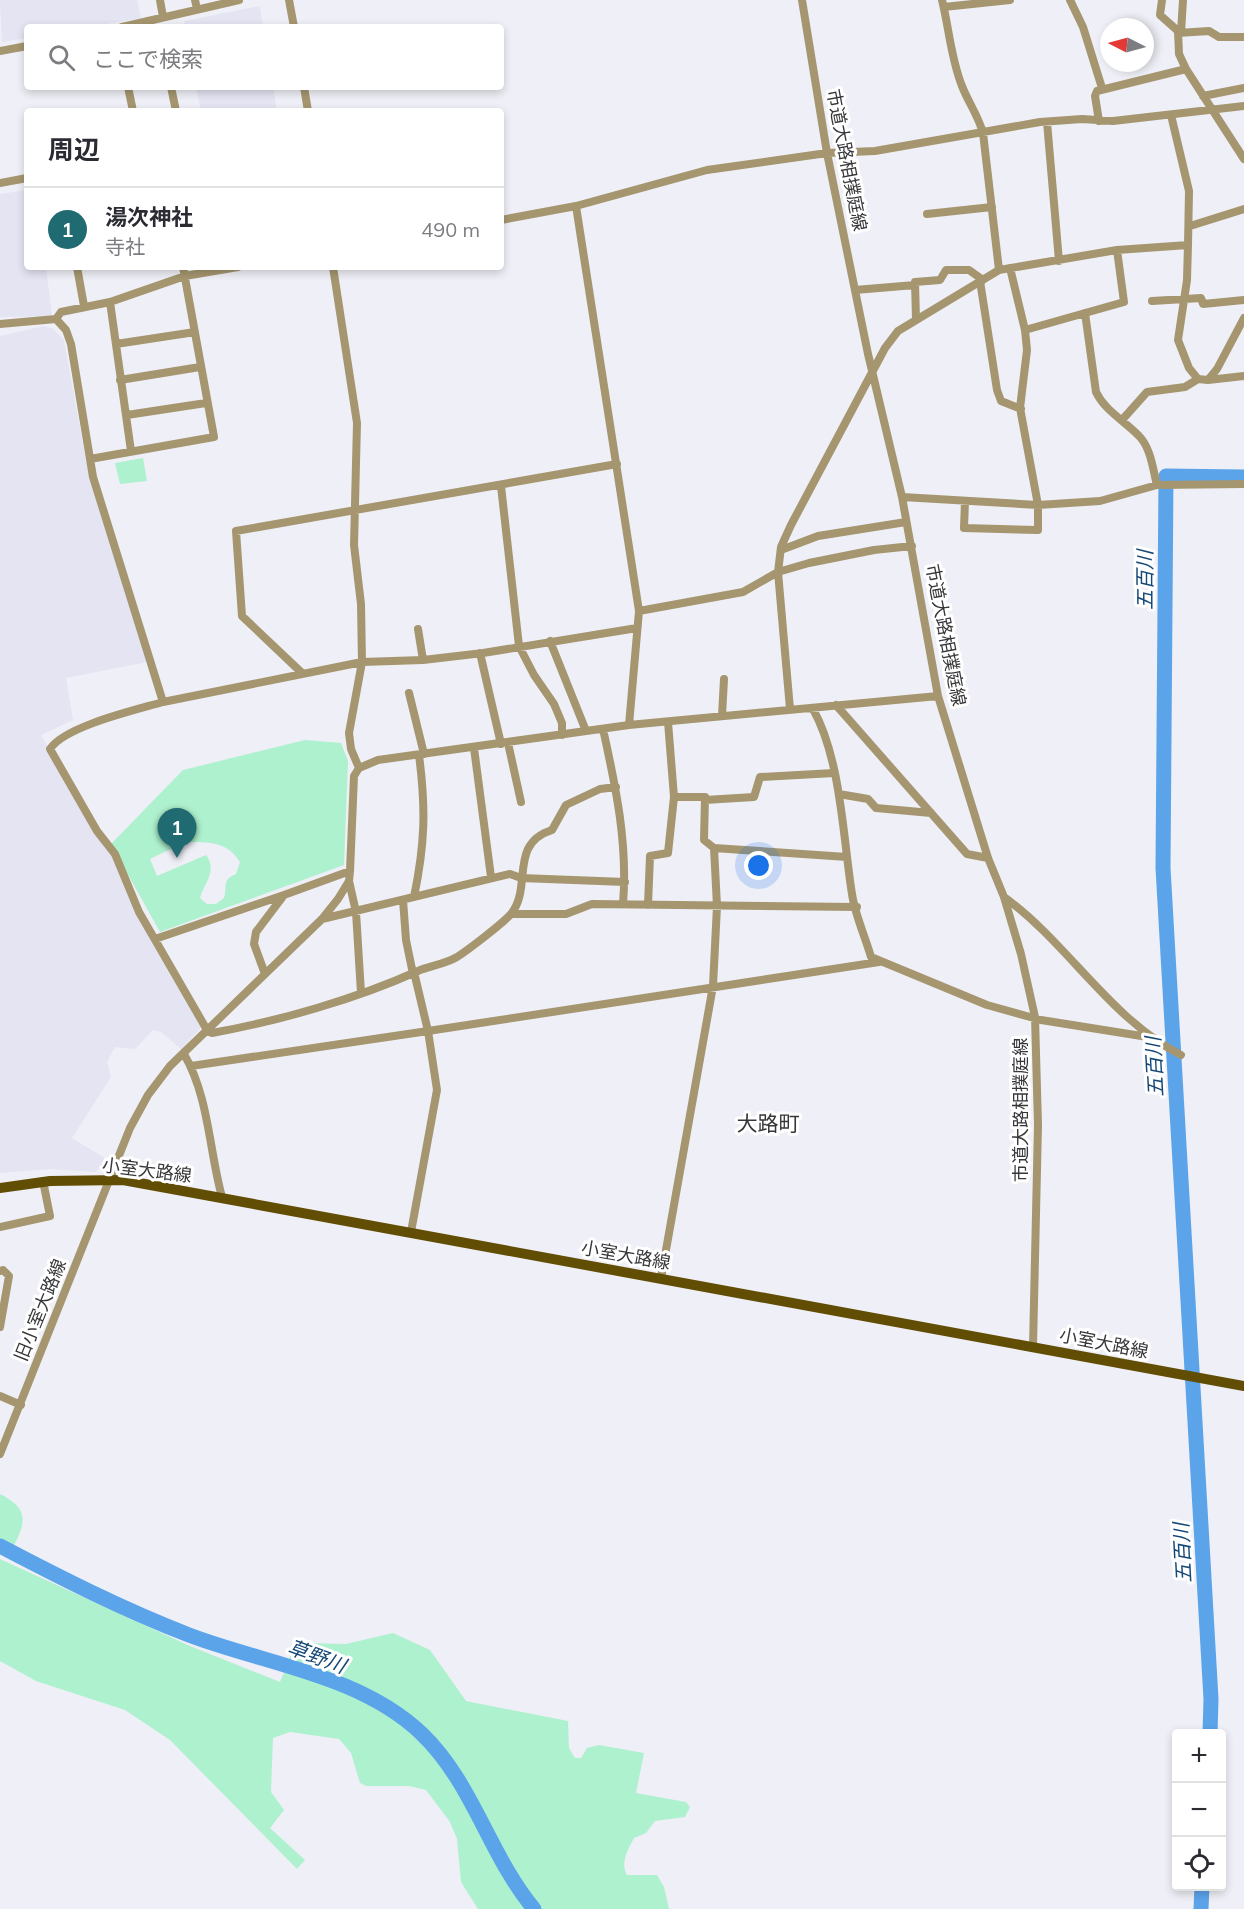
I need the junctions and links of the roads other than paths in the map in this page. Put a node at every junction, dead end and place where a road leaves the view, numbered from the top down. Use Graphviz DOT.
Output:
graph roads {
  1 [pos="160,0"];
  2 [pos="238,0"];
  3 [pos="289,0"];
  4 [pos="802,0"];
  5 [pos="1010,0"];
  6 [pos="1070,0"];
  7 [pos="1162,0"];
  8 [pos="1183,0"];
  9 [pos="943,3"];
  10 [pos="196,4"];
  11 [pos="160,21"];
  12 [pos="141,24"];
  13 [pos="293,24"];
  14 [pos="1180,33"];
  15 [pos="1244,37"];
  16 [pos="24,47"];
  17 [pos="0,51"];
  18 [pos="1186,69"];
  19 [pos="1102,88"];
  20 [pos="1244,88"];
  21 [pos="129,90"];
  22 [pos="172,90"];
  23 [pos="304,90"];
  24 [pos="1203,96"];
  25 [pos="1244,106"];
  26 [pos="132,108"];
  27 [pos="175,108"];
  28 [pos="308,108"];
  29 [pos="1211,110"];
  30 [pos="1171,115"];
  31 [pos="1099,121"];
  32 [pos="1047,122"];
  33 [pos="983,133"];
  34 [pos="827,153"];
  35 [pos="1244,159"];
  36 [pos="24,179"];
  37 [pos="0,183"];
  38 [pos="576,206"];
  39 [pos="992,207"];
  40 [pos="1244,209"];
  41 [pos="927,214"];
  42 [pos="504,219"];
  43 [pos="1190,226"];
  44 [pos="1188,244"];
  45 [pos="1117,250"];
  46 [pos="1059,261"];
  47 [pos="1010,268"];
  48 [pos="78,270"];
  49 [pos="206,270"];
  50 [pos="333,270"];
  51 [pos="999,270"];
  52 [pos="184,272"];
  53 [pos="981,281"];
  54 [pos="915,285"];
  55 [pos="855,290"];
  56 [pos="1184,300"];
  57 [pos="1244,300"];
  58 [pos="110,302"];
  59 [pos="1152,302"];
  60 [pos="84,306"];
  61 [pos="1085,313"];
  62 [pos="1244,318"];
  63 [pos="56,319"];
  64 [pos="916,320"];
  65 [pos="0,324"];
  66 [pos="1025,330"];
  67 [pos="195,332"];
  68 [pos="116,344"];
  69 [pos="200,368"];
  70 [pos="873,374"];
  71 [pos="1244,376"];
  72 [pos="1198,379"];
  73 [pos="120,380"];
  74 [pos="1208,381"];
  75 [pos="206,403"];
  76 [pos="1020,409"];
  77 [pos="127,415"];
  78 [pos="1122,420"];
  79 [pos="131,451"];
  80 [pos="90,459"];
  81 [pos="617,464"];
  82 [pos="1244,484"];
  83 [pos="1158,485"];
  84 [pos="501,486"];
  85 [pos="902,497"];
  86 [pos="965,501"];
  87 [pos="1038,505"];
  88 [pos="357,509"];
  89 [pos="906,522"];
  90 [pos="912,546"];
  91 [pos="781,550"];
  92 [pos="778,572"];
  93 [pos="639,611"];
  94 [pos="637,628"];
  95 [pos="418,629"];
  96 [pos="550,641"];
  97 [pos="519,646"];
  98 [pos="480,653"];
  99 [pos="423,660"];
  100 [pos="362,662"];
  101 [pos="302,673"];
  102 [pos="724,679"];
  103 [pos="409,693"];
  104 [pos="938,696"];
  105 [pos="163,702"];
  106 [pos="836,705"];
  107 [pos="813,709"];
  108 [pos="790,710"];
  109 [pos="722,716"];
  110 [pos="668,722"];
  111 [pos="629,725"];
  112 [pos="603,729"];
  113 [pos="586,731"];
  114 [pos="562,735"];
  115 [pos="505,744"];
  116 [pos="474,748"];
  117 [pos="421,754"];
  118 [pos="359,768"];
  119 [pos="834,773"];
  120 [pos="616,787"];
  121 [pos="839,794"];
  122 [pos="674,797"];
  123 [pos="705,800"];
  124 [pos="521,801"];
  125 [pos="931,813"];
  126 [pos="714,848"];
  127 [pos="847,857"];
  128 [pos="988,858"];
  129 [pos="350,876"];
  130 [pos="491,877"];
  131 [pos="521,878"];
  132 [pos="625,882"];
  133 [pos="284,895"];
  134 [pos="414,897"];
  135 [pos="1004,897"];
  136 [pos="403,900"];
  137 [pos="623,904"];
  138 [pos="648,905"];
  139 [pos="717,906"];
  140 [pos="856,907"];
  141 [pos="356,912"];
  142 [pos="512,914"];
  143 [pos="322,920"];
  144 [pos="155,939"];
  145 [pos="879,962"];
  146 [pos="414,973"];
  147 [pos="265,974"];
  148 [pos="713,986"];
  149 [pos="361,993"];
  150 [pos="1035,1017"];
  151 [pos="207,1030"];
  152 [pos="428,1031"];
  153 [pos="1154,1038"];
  154 [pos="184,1054"];
  155 [pos="1181,1054"];
  156 [pos="191,1066"];
  157 [pos="111,1179"];
  158 [pos="43,1181"];
  159 [pos="0,1188"];
  160 [pos="222,1197"];
  161 [pos="0,1227"];
  162 [pos="411,1232"];
  163 [pos="0,1271"];
  164 [pos="661,1278"];
  165 [pos="1,1313"];
  166 [pos="0,1327"];
  167 [pos="1033,1347"];
  168 [pos="1244,1386"];
  169 [pos="0,1396"];
  170 [pos="21,1405"];
  171 [pos="0,1454"];
  1 -- 11 [label="street"];
  2 -- 10 [label="street"];
  3 -- 13 [label="street"];
  4 -- 34 [label="street, 市道大路相撲庭線"];
  5 -- 9 [label="street"];
  6 -- 19 [label="street"];
  7 -- 14 [label="street"];
  8 -- 14 [label="street"];
  9 -- 33 [label="street"];
  10 -- 11 [label="street"];
  11 -- 12 [label="street"];
  14 -- 15 [label="street"];
  14 -- 18 [label="street"];
  16 -- 17 [label="street"];
  18 -- 19 [label="street"];
  18 -- 24 [label="street"];
  19 -- 31 [label="street"];
  20 -- 24 [label="street"];
  21 -- 26 [label="street"];
  22 -- 27 [label="street"];
  23 -- 28 [label="street"];
  24 -- 29 [label="street"];
  25 -- 29 [label="street"];
  29 -- 30 [label="street"];
  29 -- 35 [label="street"];
  30 -- 31 [label="street"];
  30 -- 43 [label="street"];
  31 -- 32 [label="street"];
  32 -- 33 [label="street"];
  32 -- 46 [label="street"];
  33 -- 34 [label="street"];
  33 -- 39 [label="street"];
  34 -- 38 [label="street"];
  34 -- 55 [label="street, 市道大路相撲庭線"];
  36 -- 37 [label="street"];
  38 -- 42 [label="street"];
  38 -- 81 [label="street"];
  39 -- 41 [label="street"];
  39 -- 51 [label="street"];
  40 -- 43 [label="street"];
  43 -- 44 [label="street"];
  44 -- 45 [label="street"];
  44 -- 56 [label="street"];
  45 -- 46 [label="street"];
  45 -- 61 [label="street"];
  46 -- 47 [label="street"];
  47 -- 51 [label="street"];
  47 -- 66 [label="street"];
  48 -- 60 [label="street"];
  49 -- 52 [label="street"];
  50 -- 88 [label="street"];
  51 -- 53 [label="street"];
  52 -- 58 [label="street"];
  52 -- 67 [label="street"];
  53 -- 54 [label="street"];
  53 -- 64 [label="street"];
  53 -- 76 [label="street"];
  54 -- 55 [label="street"];
  54 -- 64 [label="street"];
  55 -- 70 [label="street, 市道大路相撲庭線"];
  56 -- 57 [label="street"];
  56 -- 59 [label="street"];
  56 -- 72 [label="street"];
  58 -- 60 [label="street"];
  58 -- 68 [label="street"];
  60 -- 63 [label="street"];
  61 -- 66 [label="street"];
  61 -- 78 [label="street"];
  62 -- 74 [label="street"];
  63 -- 65 [label="street"];
  63 -- 80 [label="street"];
  64 -- 70 [label="street"];
  66 -- 76 [label="street"];
  67 -- 68 [label="street"];
  67 -- 69 [label="street"];
  68 -- 73 [label="street"];
  69 -- 73 [label="street"];
  69 -- 75 [label="street"];
  70 -- 85 [label="street, 市道大路相撲庭線"];
  70 -- 91 [label="street"];
  71 -- 74 [label="street"];
  72 -- 74 [label="street"];
  72 -- 78 [label="street"];
  73 -- 77 [label="street"];
  75 -- 77 [label="street"];
  75 -- 79 [label="street"];
  76 -- 87 [label="street"];
  77 -- 79 [label="street"];
  78 -- 83 [label="street"];
  79 -- 80 [label="street"];
  80 -- 105 [label="street"];
  81 -- 84 [label="street"];
  81 -- 93 [label="street"];
  82 -- 83 [label="street"];
  83 -- 87 [label="street"];
  84 -- 88 [label="street"];
  84 -- 97 [label="street"];
  85 -- 86 [label="street"];
  85 -- 89 [label="street, 市道大路相撲庭線"];
  86 -- 87 [label="street"];
  86 -- 87 [label="street"];
  88 -- 100 [label="street"];
  88 -- 101 [label="street"];
  89 -- 90 [label="street, 市道大路相撲庭線"];
  89 -- 91 [label="street"];
  90 -- 92 [label="street"];
  90 -- 104 [label="street, 市道大路相撲庭線"];
  91 -- 92 [label="street"];
  92 -- 93 [label="street"];
  92 -- 108 [label="street"];
  93 -- 94 [label="street"];
  94 -- 96 [label="street"];
  94 -- 111 [label="street"];
  95 -- 99 [label="street"];
  96 -- 97 [label="street"];
  96 -- 113 [label="street"];
  97 -- 98 [label="street"];
  97 -- 114 [label="street"];
  98 -- 99 [label="street"];
  98 -- 115 [label="street"];
  99 -- 100 [label="street"];
  100 -- 101 [label="street"];
  100 -- 118 [label="street"];
  101 -- 105 [label="street"];
  102 -- 109 [label="street"];
  103 -- 117 [label="street"];
  104 -- 106 [label="street"];
  104 -- 128 [label="street, 市道大路相撲庭線"];
  105 -- 144 [label="street"];
  106 -- 107 [label="street"];
  106 -- 125 [label="street"];
  107 -- 108 [label="street"];
  107 -- 119 [label="street"];
  108 -- 109 [label="street"];
  109 -- 110 [label="street"];
  110 -- 111 [label="street"];
  110 -- 122 [label="street"];
  111 -- 112 [label="street"];
  112 -- 113 [label="street"];
  112 -- 120 [label="street"];
  113 -- 114 [label="street"];
  114 -- 115 [label="street"];
  115 -- 116 [label="street"];
  115 -- 124 [label="street"];
  116 -- 117 [label="street"];
  116 -- 130 [label="street"];
  117 -- 118 [label="street"];
  117 -- 134 [label="street"];
  118 -- 129 [label="street"];
  119 -- 121 [label="street"];
  119 -- 123 [label="street"];
  120 -- 131 [label="street"];
  120 -- 132 [label="street"];
  121 -- 125 [label="street"];
  121 -- 127 [label="street"];
  122 -- 123 [label="street"];
  122 -- 138 [label="street"];
  123 -- 126 [label="street"];
  125 -- 128 [label="street"];
  126 -- 127 [label="street"];
  126 -- 139 [label="street"];
  127 -- 140 [label="street"];
  128 -- 135 [label="street, 市道大路相撲庭線"];
  129 -- 133 [label="street"];
  129 -- 141 [label="street"];
  129 -- 143 [label="street, 旧小室大路線"];
  130 -- 131 [label="street"];
  130 -- 134 [label="street"];
  131 -- 132 [label="street"];
  131 -- 142 [label="street"];
  132 -- 137 [label="street"];
  133 -- 144 [label="street"];
  133 -- 147 [label="street"];
  134 -- 136 [label="street"];
  135 -- 150 [label="street, 市道大路相撲庭線"];
  135 -- 153 [label="street"];
  136 -- 141 [label="street"];
  136 -- 146 [label="street"];
  137 -- 138 [label="street"];
  137 -- 142 [label="street"];
  138 -- 139 [label="street"];
  139 -- 140 [label="street"];
  139 -- 148 [label="street"];
  140 -- 145 [label="street"];
  141 -- 143 [label="street"];
  141 -- 149 [label="street"];
  142 -- 146 [label="street"];
  143 -- 147 [label="street, 旧小室大路線"];
  144 -- 151 [label="street"];
  145 -- 148 [label="street"];
  145 -- 150 [label="street"];
  146 -- 149 [label="street"];
  146 -- 152 [label="street"];
  147 -- 151 [label="street, 旧小室大路線"];
  148 -- 152 [label="street"];
  148 -- 164 [label="street"];
  149 -- 151 [label="street"];
  150 -- 153 [label="street"];
  150 -- 167 [label="street, 市道大路相撲庭線"];
  151 -- 154 [label="street, 旧小室大路線"];
  152 -- 156 [label="street"];
  152 -- 162 [label="street"];
  153 -- 155 [label="street"];
  154 -- 156 [label="street"];
  154 -- 157 [label="street, 旧小室大路線"];
  156 -- 160 [label="street"];
  157 -- 158 [label="main road, 小室大路線"];
  157 -- 160 [label="main road, 小室大路線"];
  157 -- 170 [label="street, 旧小室大路線"];
  158 -- 159 [label="main road, 小室大路線"];
  158 -- 161 [label="street"];
  160 -- 162 [label="main road, 小室大路線"];
  162 -- 164 [label="main road, 小室大路線"];
  163 -- 165 [label="street"];
  164 -- 167 [label="main road, 小室大路線"];
  165 -- 166 [label="street"];
  167 -- 168 [label="main road, 小室大路線"];
  169 -- 170 [label="street"];
  170 -- 171 [label="street, 旧小室大路線"];
}
